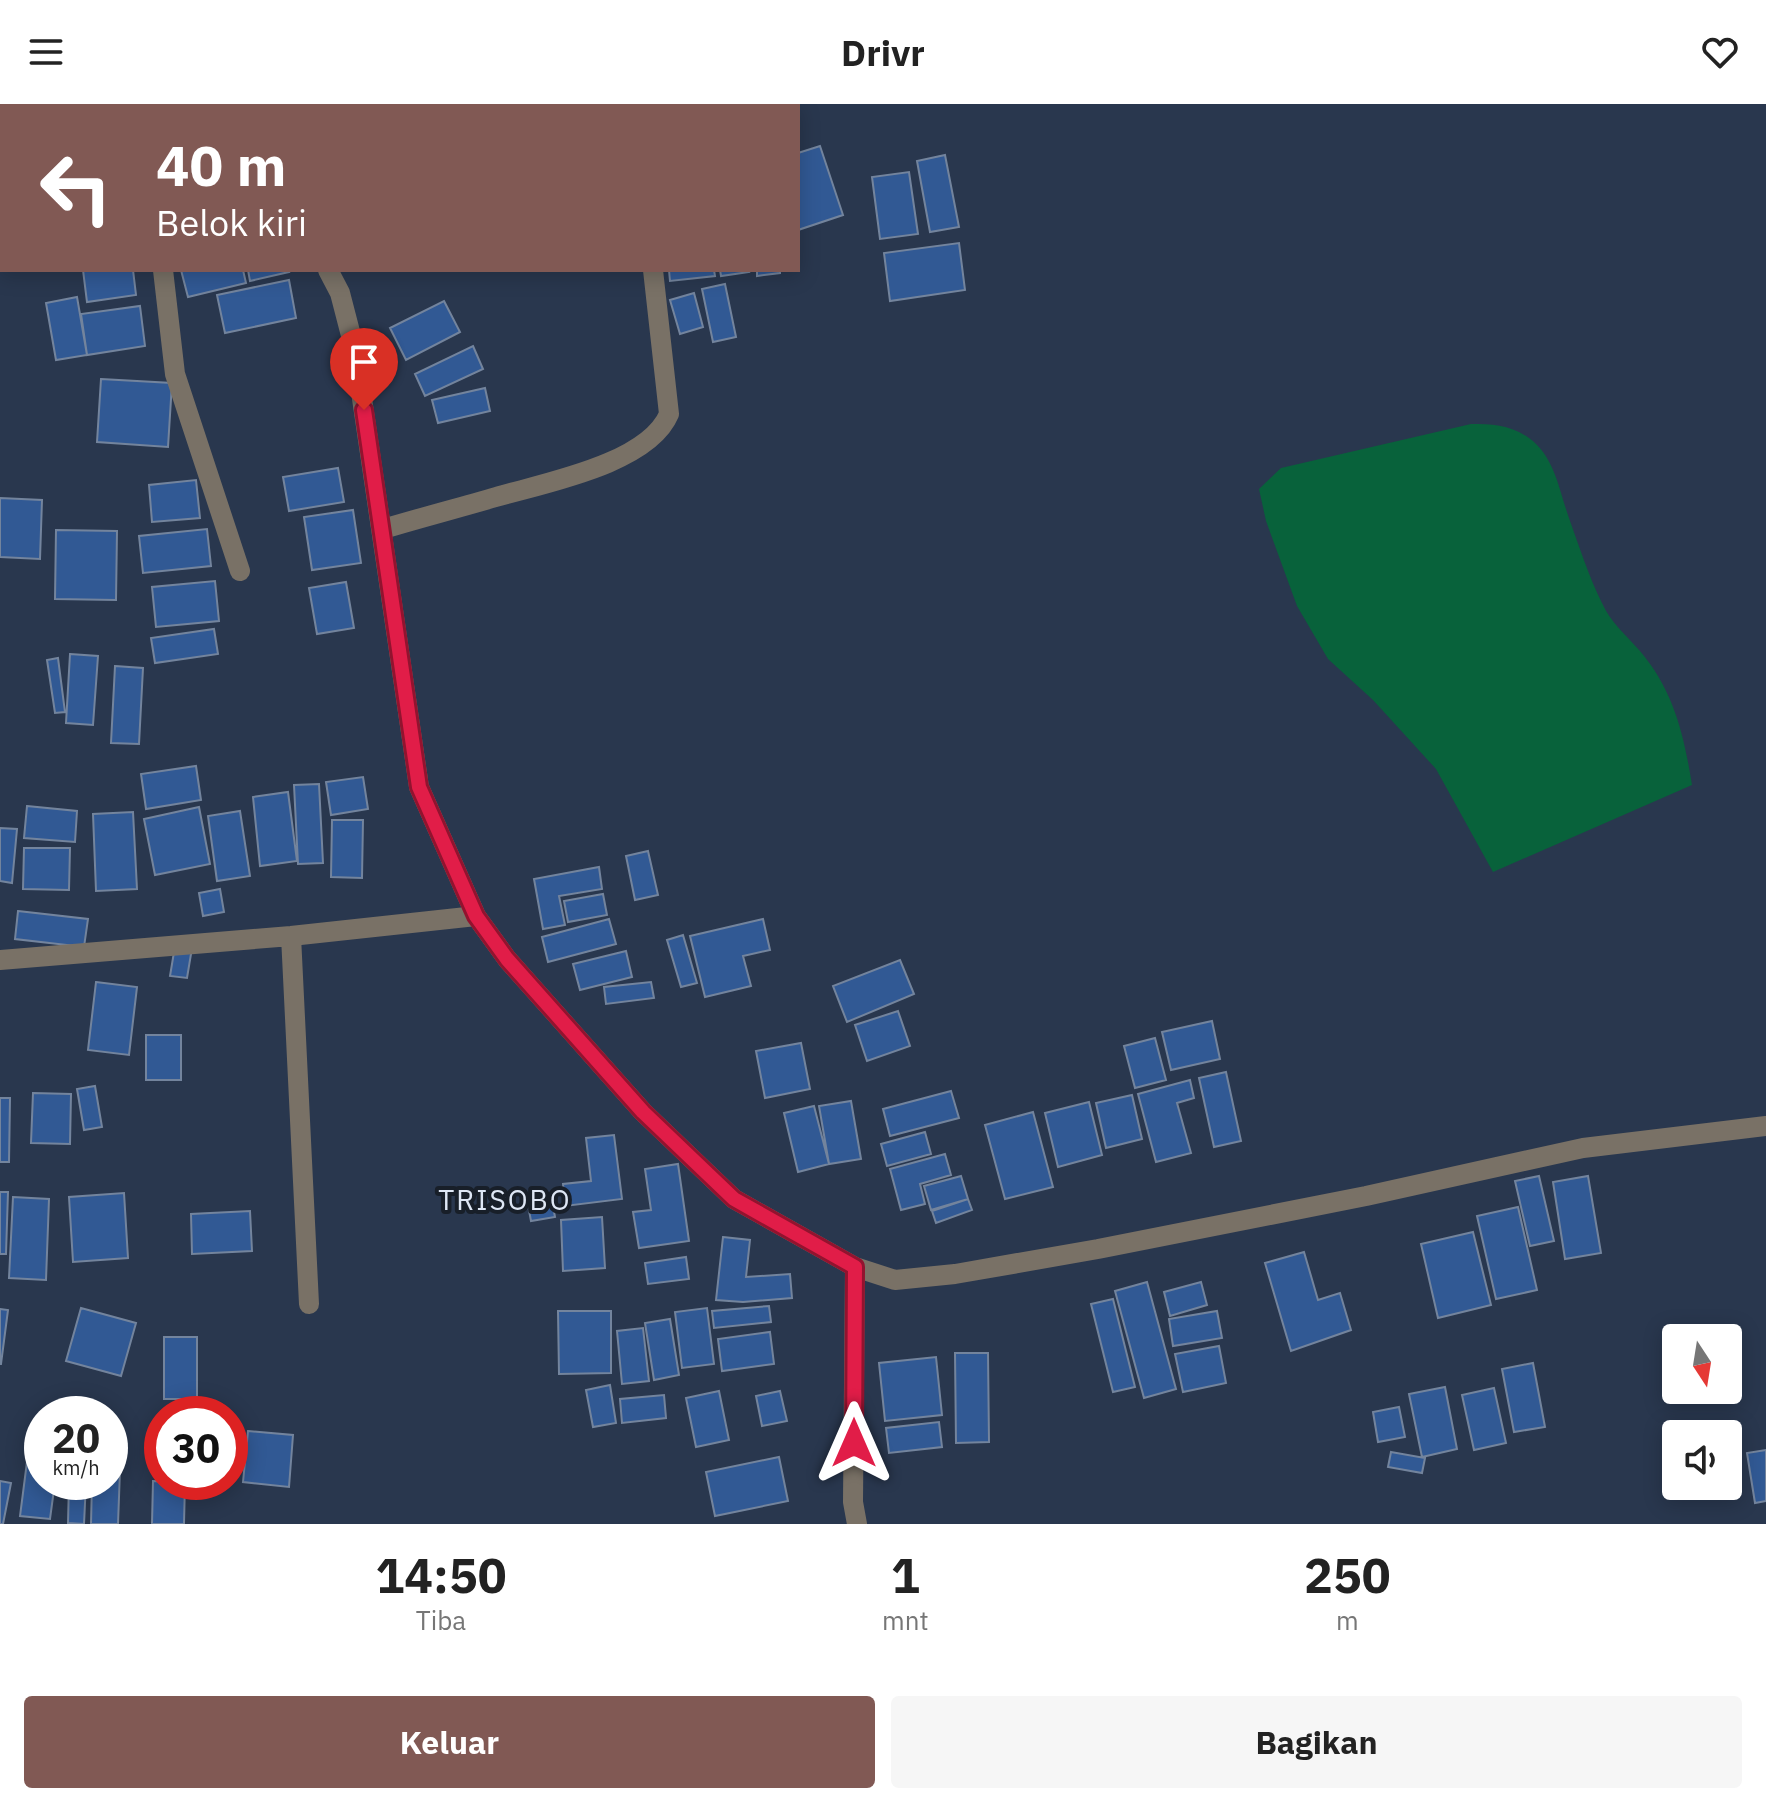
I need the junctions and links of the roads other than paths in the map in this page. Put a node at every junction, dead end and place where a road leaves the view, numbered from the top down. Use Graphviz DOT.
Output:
graph roads {
  1 [pos="163,272"];
  2 [pos="329,272"];
  3 [pos="653,272"];
  4 [pos="383,529"];
  5 [pos="240,571"];
  6 [pos="476,916"];
  7 [pos="291,936"];
  8 [pos="0,960"];
  9 [pos="1766,1126"];
  10 [pos="855,1267"];
  11 [pos="309,1304"];
  12 [pos="857,1524"];
  1 -- 5 [label="street"];
  2 -- 4 [label="street"];
  3 -- 4 [label="street"];
  4 -- 6 [label="street"];
  6 -- 7 [label="street"];
  6 -- 10 [label="street"];
  7 -- 8 [label="street"];
  7 -- 11 [label="street"];
  9 -- 10 [label="street"];
  10 -- 12 [label="street"];
}
